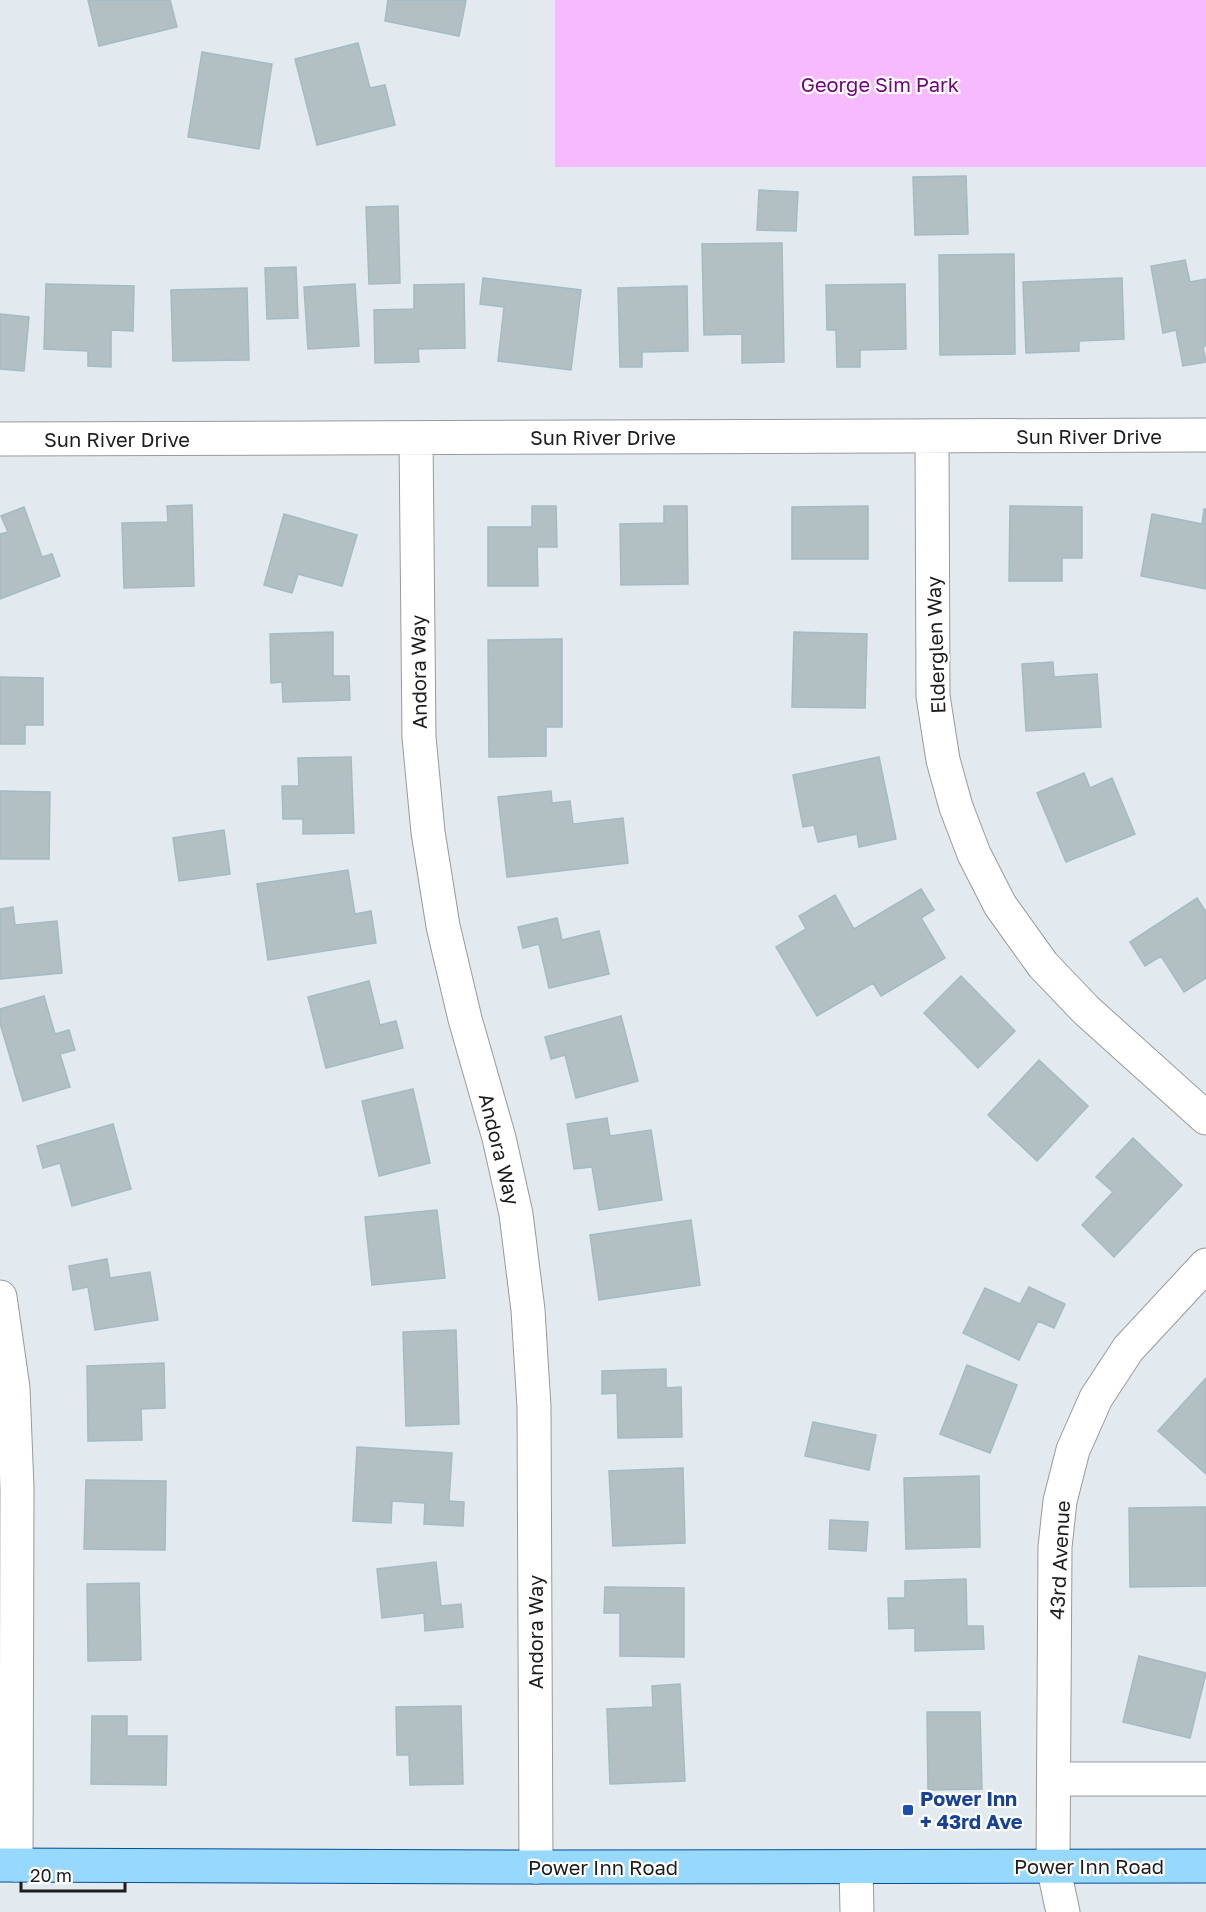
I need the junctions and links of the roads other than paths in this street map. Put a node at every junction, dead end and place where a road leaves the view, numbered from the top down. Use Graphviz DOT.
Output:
graph roads {
  1 [pos="1206,435"];
  2 [pos="932,436"];
  3 [pos="416,438"];
  4 [pos="0,439"];
  5 [pos="1206,1119"];
  6 [pos="1206,1265"];
  7 [pos="0,1297"];
  8 [pos="1054,1779"];
  9 [pos="1206,1779"];
  10 [pos="8,1865"];
  11 [pos="855,1866"];
  12 [pos="1053,1866"];
  13 [pos="1206,1866"];
  14 [pos="536,1867"];
  15 [pos="857,1912"];
  16 [pos="1063,1912"];
  1 -- 2 [label="street, Sun River Drive"];
  2 -- 3 [label="street, Sun River Drive"];
  2 -- 5 [label="street, Elderglen Way"];
  3 -- 4 [label="street, Sun River Drive"];
  3 -- 14 [label="street, Andora Way"];
  6 -- 8 [label="street, 43rd Avenue"];
  7 -- 10 [label="street"];
  8 -- 9 [label="street"];
  8 -- 12 [label="street, 43rd Avenue"];
  10 -- 14 [label="main road, Power Inn Road"];
  11 -- 12 [label="main road, Power Inn Road"];
  11 -- 14 [label="main road, Power Inn Road"];
  11 -- 15 [label="street"];
  12 -- 13 [label="main road, Power Inn Road"];
  12 -- 16 [label="street, 43rd Avenue"];
}
